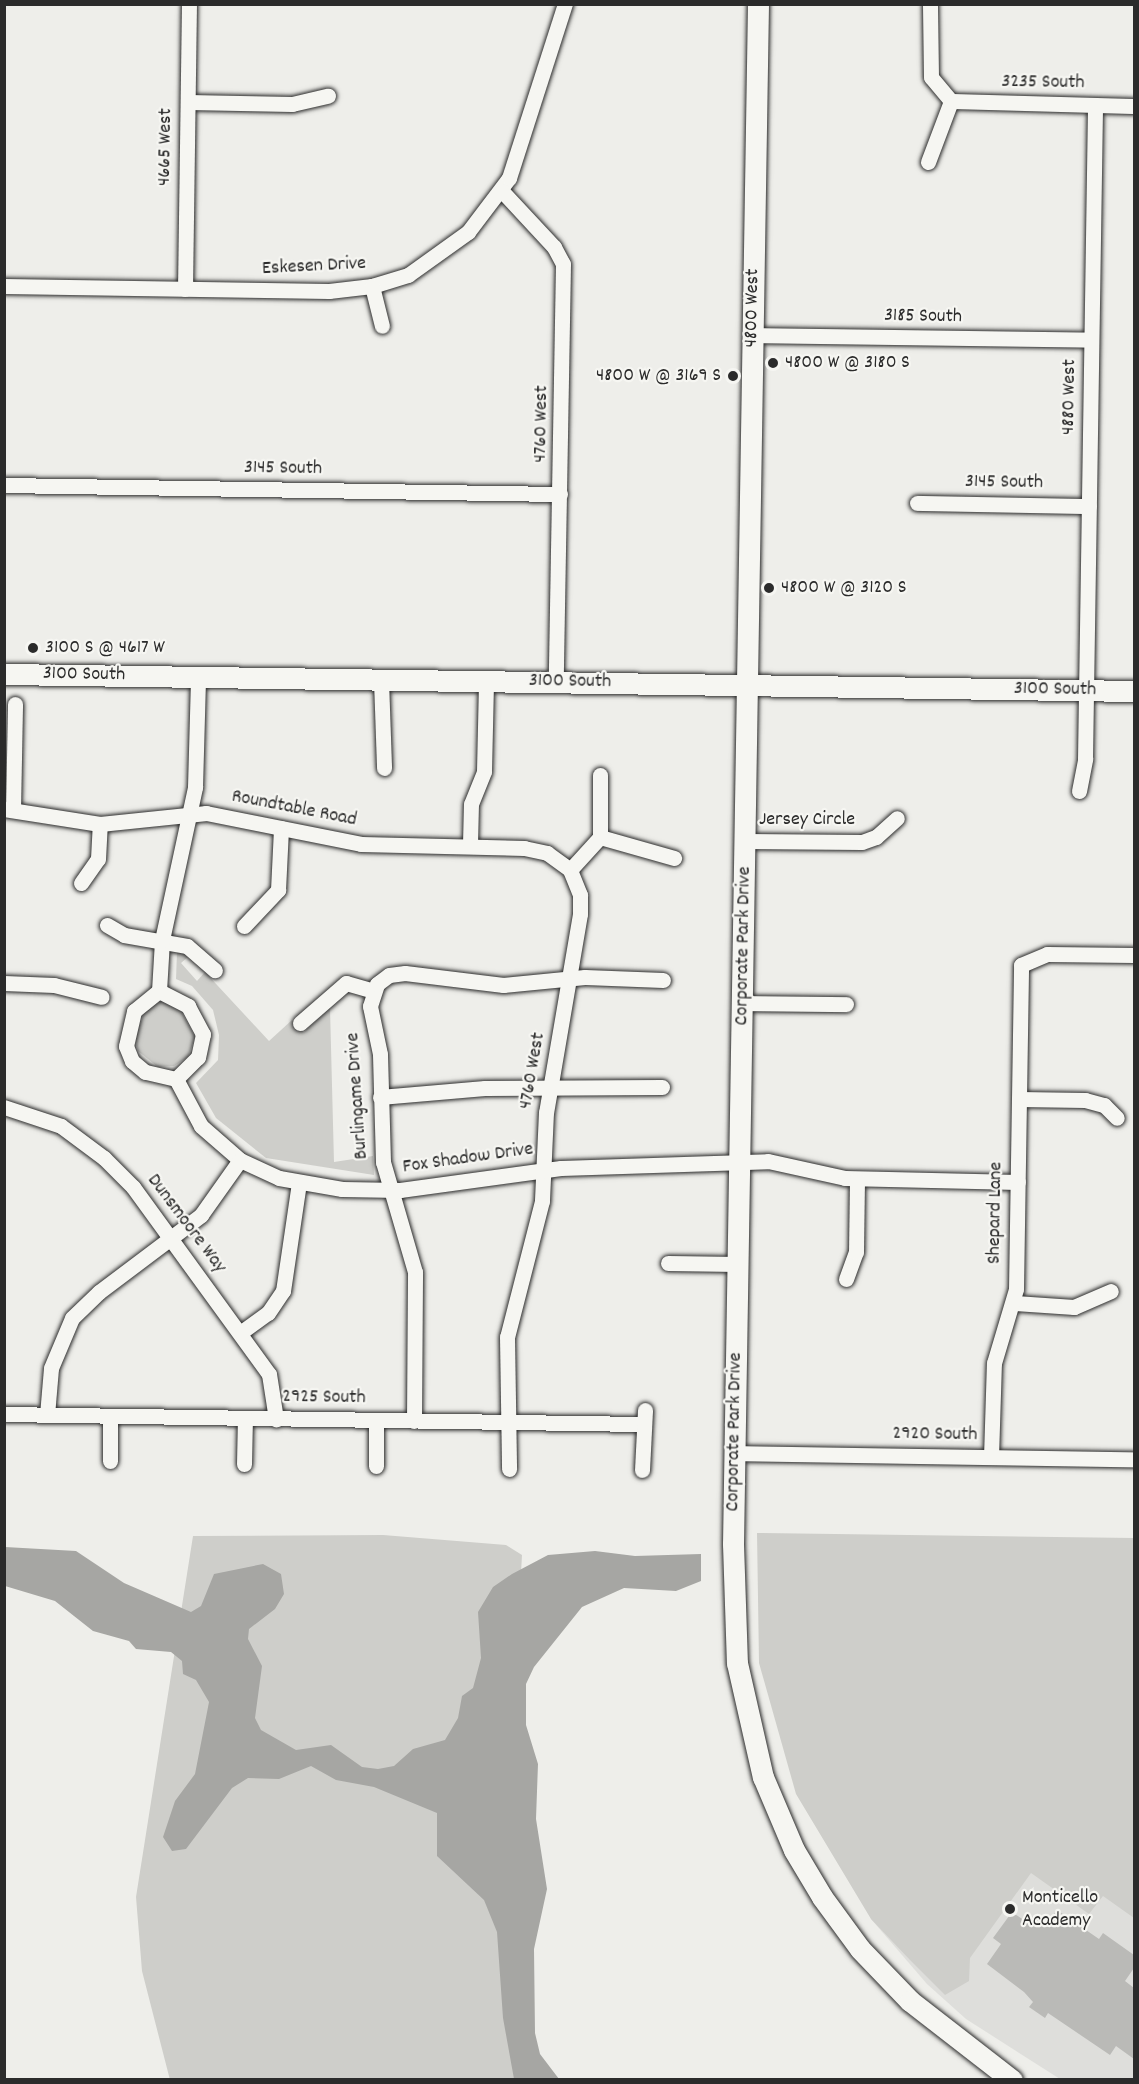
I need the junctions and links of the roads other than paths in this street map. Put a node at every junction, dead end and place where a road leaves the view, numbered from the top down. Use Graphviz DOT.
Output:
graph roads {
  1 [pos="189,4"];
  2 [pos="565,4"];
  3 [pos="758,4"];
  4 [pos="930,4"];
  5 [pos="328,96"];
  6 [pos="951,101"];
  7 [pos="188,102"];
  8 [pos="1095,105"];
  9 [pos="1134,106"];
  10 [pos="928,162"];
  11 [pos="501,190"];
  12 [pos="4,286"];
  13 [pos="372,286"];
  14 [pos="184,289"];
  15 [pos="382,326"];
  16 [pos="753,335"];
  17 [pos="1091,340"];
  18 [pos="4,485"];
  19 [pos="560,494"];
  20 [pos="917,503"];
  21 [pos="1089,506"];
  22 [pos="4,674"];
  23 [pos="198,677"];
  24 [pos="381,680"];
  25 [pos="486,681"];
  26 [pos="556,682"];
  27 [pos="747,684"];
  28 [pos="1086,690"];
  29 [pos="1134,690"];
  30 [pos="15,704"];
  31 [pos="384,768"];
  32 [pos="600,775"];
  33 [pos="1079,791"];
  34 [pos="9,809"];
  35 [pos="191,814"];
  36 [pos="897,818"];
  37 [pos="100,824"];
  38 [pos="281,828"];
  39 [pos="600,837"];
  40 [pos="745,841"];
  41 [pos="470,844"];
  42 [pos="674,858"];
  43 [pos="570,870"];
  44 [pos="81,883"];
  45 [pos="107,925"];
  46 [pos="244,926"];
  47 [pos="162,940"];
  48 [pos="1134,955"];
  49 [pos="215,970"];
  50 [pos="572,978"];
  51 [pos="663,980"];
  52 [pos="4,983"];
  53 [pos="159,991"];
  54 [pos="374,991"];
  55 [pos="102,997"];
  56 [pos="743,1003"];
  57 [pos="846,1004"];
  58 [pos="300,1023"];
  59 [pos="176,1079"];
  60 [pos="550,1087"];
  61 [pos="662,1087"];
  62 [pos="380,1097"];
  63 [pos="1019,1099"];
  64 [pos="4,1107"];
  65 [pos="1117,1118"];
  66 [pos="240,1160"];
  67 [pos="740,1163"];
  68 [pos="544,1170"];
  69 [pos="857,1179"];
  70 [pos="1018,1182"];
  71 [pos="299,1183"];
  72 [pos="388,1191"];
  73 [pos="171,1238"];
  74 [pos="668,1263"];
  75 [pos="738,1264"];
  76 [pos="846,1279"];
  77 [pos="1111,1291"];
  78 [pos="1015,1303"];
  79 [pos="240,1333"];
  80 [pos="4,1414"];
  81 [pos="47,1415"];
  82 [pos="110,1416"];
  83 [pos="244,1418"];
  84 [pos="276,1419"];
  85 [pos="376,1420"];
  86 [pos="414,1421"];
  87 [pos="508,1422"];
  88 [pos="735,1453"];
  89 [pos="991,1457"];
  90 [pos="1134,1459"];
  91 [pos="110,1461"];
  92 [pos="244,1464"];
  93 [pos="376,1466"];
  94 [pos="509,1468"];
  95 [pos="642,1470"];
  96 [pos="1012,2079"];
  1 -- 7 [label="street, 4665 West"];
  2 -- 11 [label="street, Eskesen Drive"];
  3 -- 16 [label="main road, 4800 West"];
  4 -- 6 [label="street"];
  5 -- 7 [label="street"];
  6 -- 8 [label="street, 3235 South"];
  6 -- 10 [label="street"];
  7 -- 14 [label="street, 4665 West"];
  8 -- 9 [label="street, 3235 South"];
  8 -- 17 [label="street, 4880 West"];
  11 -- 13 [label="street, Eskesen Drive"];
  11 -- 19 [label="street, 4760 West"];
  12 -- 14 [label="street, Eskesen Drive"];
  13 -- 14 [label="street, Eskesen Drive"];
  13 -- 15 [label="street"];
  16 -- 17 [label="street, 3185 South"];
  16 -- 27 [label="main road, 4800 West"];
  17 -- 21 [label="street, 4880 West"];
  18 -- 19 [label="street, 3145 South"];
  19 -- 26 [label="street, 4760 West"];
  20 -- 21 [label="street, 3145 South"];
  21 -- 28 [label="street, 4880 West"];
  22 -- 23 [label="main road, 3100 South"];
  23 -- 24 [label="main road, 3100 South"];
  23 -- 35 [label="street"];
  24 -- 25 [label="main road, 3100 South"];
  24 -- 31 [label="street"];
  25 -- 26 [label="main road, 3100 South"];
  25 -- 41 [label="street"];
  26 -- 27 [label="main road, 3100 South"];
  27 -- 28 [label="main road, 3100 South"];
  27 -- 40 [label="main road, Corporate Park Drive"];
  28 -- 29 [label="main road, 3100 South"];
  28 -- 33 [label="street, 4880 West"];
  30 -- 34 [label="street"];
  32 -- 39 [label="street"];
  34 -- 37 [label="street, Roundtable Road"];
  35 -- 37 [label="street, Roundtable Road"];
  35 -- 38 [label="street, Roundtable Road"];
  35 -- 47 [label="street"];
  36 -- 40 [label="street, Jersey Circle"];
  37 -- 44 [label="street"];
  38 -- 41 [label="street, Roundtable Road"];
  38 -- 46 [label="street"];
  39 -- 42 [label="street"];
  39 -- 43 [label="street"];
  40 -- 56 [label="main road, Corporate Park Drive"];
  41 -- 43 [label="street, Roundtable Road"];
  43 -- 50 [label="street, 4760 West"];
  45 -- 47 [label="street"];
  47 -- 49 [label="street"];
  47 -- 53 [label="street"];
  48 -- 63 [label="street, Shepard Lane"];
  50 -- 51 [label="street"];
  50 -- 54 [label="street"];
  50 -- 60 [label="street, 4760 West"];
  52 -- 55 [label="street"];
  53 -- 59 [label="street"];
  53 -- 59 [label="street"];
  54 -- 58 [label="street"];
  54 -- 62 [label="street, Burlingame Drive"];
  56 -- 57 [label="street"];
  56 -- 67 [label="main road, Corporate Park Drive"];
  59 -- 66 [label="street, Fox Shadow Drive"];
  60 -- 61 [label="street"];
  60 -- 62 [label="street"];
  60 -- 68 [label="street, 4760 West"];
  62 -- 72 [label="street, Burlingame Drive"];
  63 -- 65 [label="street"];
  63 -- 70 [label="street, Shepard Lane"];
  64 -- 73 [label="street, Dunsmoore Way"];
  66 -- 71 [label="street, Fox Shadow Drive"];
  66 -- 73 [label="street"];
  67 -- 68 [label="street, Fox Shadow Drive"];
  67 -- 69 [label="street, Fox Shadow Drive"];
  67 -- 75 [label="main road, Corporate Park Drive"];
  68 -- 72 [label="street, Fox Shadow Drive"];
  68 -- 87 [label="street, 4760 West"];
  69 -- 70 [label="street, Fox Shadow Drive"];
  69 -- 76 [label="street"];
  70 -- 78 [label="street, Shepard Lane"];
  71 -- 72 [label="street, Fox Shadow Drive"];
  71 -- 79 [label="street"];
  72 -- 86 [label="street, Burlingame Drive"];
  73 -- 79 [label="street, Dunsmoore Way"];
  73 -- 81 [label="street"];
  74 -- 75 [label="street"];
  75 -- 88 [label="main road, Corporate Park Drive"];
  77 -- 78 [label="street"];
  78 -- 89 [label="street, Shepard Lane"];
  79 -- 84 [label="street, Dunsmoore Way"];
  80 -- 81 [label="street, 2925 South"];
  81 -- 82 [label="street, 2925 South"];
  82 -- 83 [label="street, 2925 South"];
  82 -- 91 [label="street"];
  83 -- 84 [label="street, 2925 South"];
  83 -- 92 [label="street"];
  84 -- 85 [label="street, 2925 South"];
  85 -- 86 [label="street, 2925 South"];
  85 -- 93 [label="street"];
  86 -- 87 [label="street, 2925 South"];
  87 -- 94 [label="street, 4760 West"];
  87 -- 95 [label="street, 2925 South"];
  88 -- 89 [label="street, 2920 South"];
  88 -- 96 [label="main road, Corporate Park Drive"];
  89 -- 90 [label="street, 2920 South"];
}
